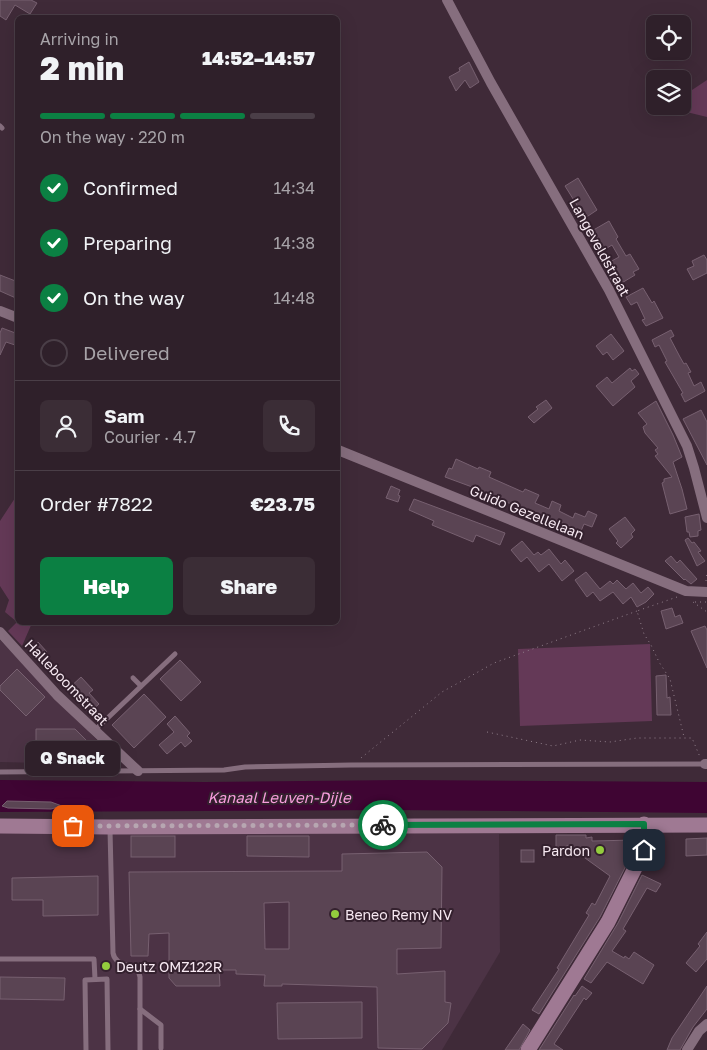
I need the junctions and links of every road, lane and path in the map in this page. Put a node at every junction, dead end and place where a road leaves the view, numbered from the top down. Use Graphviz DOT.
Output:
graph roads {
  1 [pos="447,0"];
  2 [pos="0,310"];
  3 [pos="15,317"];
  4 [pos="340,451"];
  5 [pos="707,518"];
  6 [pos="707,572"];
  7 [pos="706,587"];
  8 [pos="686,591"];
  9 [pos="692,601"];
  10 [pos="637,611"];
  11 [pos="707,612"];
  12 [pos="0,632"];
  13 [pos="175,654"];
  14 [pos="134,678"];
  15 [pos="141,686"];
  16 [pos="95,730"];
  17 [pos="487,732"];
  18 [pos="684,738"];
  19 [pos="706,764"];
  20 [pos="351,765"];
  21 [pos="138,771"];
  22 [pos="0,772"];
  23 [pos="644,824"];
  24 [pos="707,825"];
  25 [pos="0,826"];
  26 [pos="110,827"];
  27 [pos="0,959"];
  28 [pos="95,980"];
  29 [pos="140,1009"];
  30 [pos="707,1024"];
  31 [pos="162,1048"];
  32 [pos="86,1050"];
  33 [pos="108,1050"];
  34 [pos="140,1050"];
  35 [pos="528,1050"];
  36 [pos="687,1050"];
  1 -- 5 [label="street, Langeveldstraat"];
  2 -- 3 [label="street"];
  4 -- 8 [label="street, Guido Gezellelaan"];
  6 -- 7 [label="path"];
  7 -- 8 [label="street, Guido Gezellelaan"];
  8 -- 10 [label="path"];
  9 -- 11 [label="path"];
  10 -- 18 [label="path"];
  10 -- 20 [label="path"];
  12 -- 16 [label="street, Halleboomstraat"];
  13 -- 15 [label="lane"];
  14 -- 15 [label="lane"];
  15 -- 16 [label="lane"];
  16 -- 21 [label="street, Halleboomstraat"];
  17 -- 18 [label="path"];
  18 -- 19 [label="path"];
  19 -- 20 [label="lane"];
  20 -- 21 [label="lane"];
  21 -- 22 [label="lane"];
  23 -- 24 [label="street"];
  23 -- 26 [label="street"];
  23 -- 35 [label="street"];
  25 -- 26 [label="street"];
  26 -- 29 [label="lane"];
  27 -- 28 [label="lane"];
  28 -- 32 [label="lane"];
  28 -- 33 [label="lane"];
  29 -- 31 [label="lane"];
  29 -- 34 [label="lane"];
  30 -- 36 [label="street"];
}
